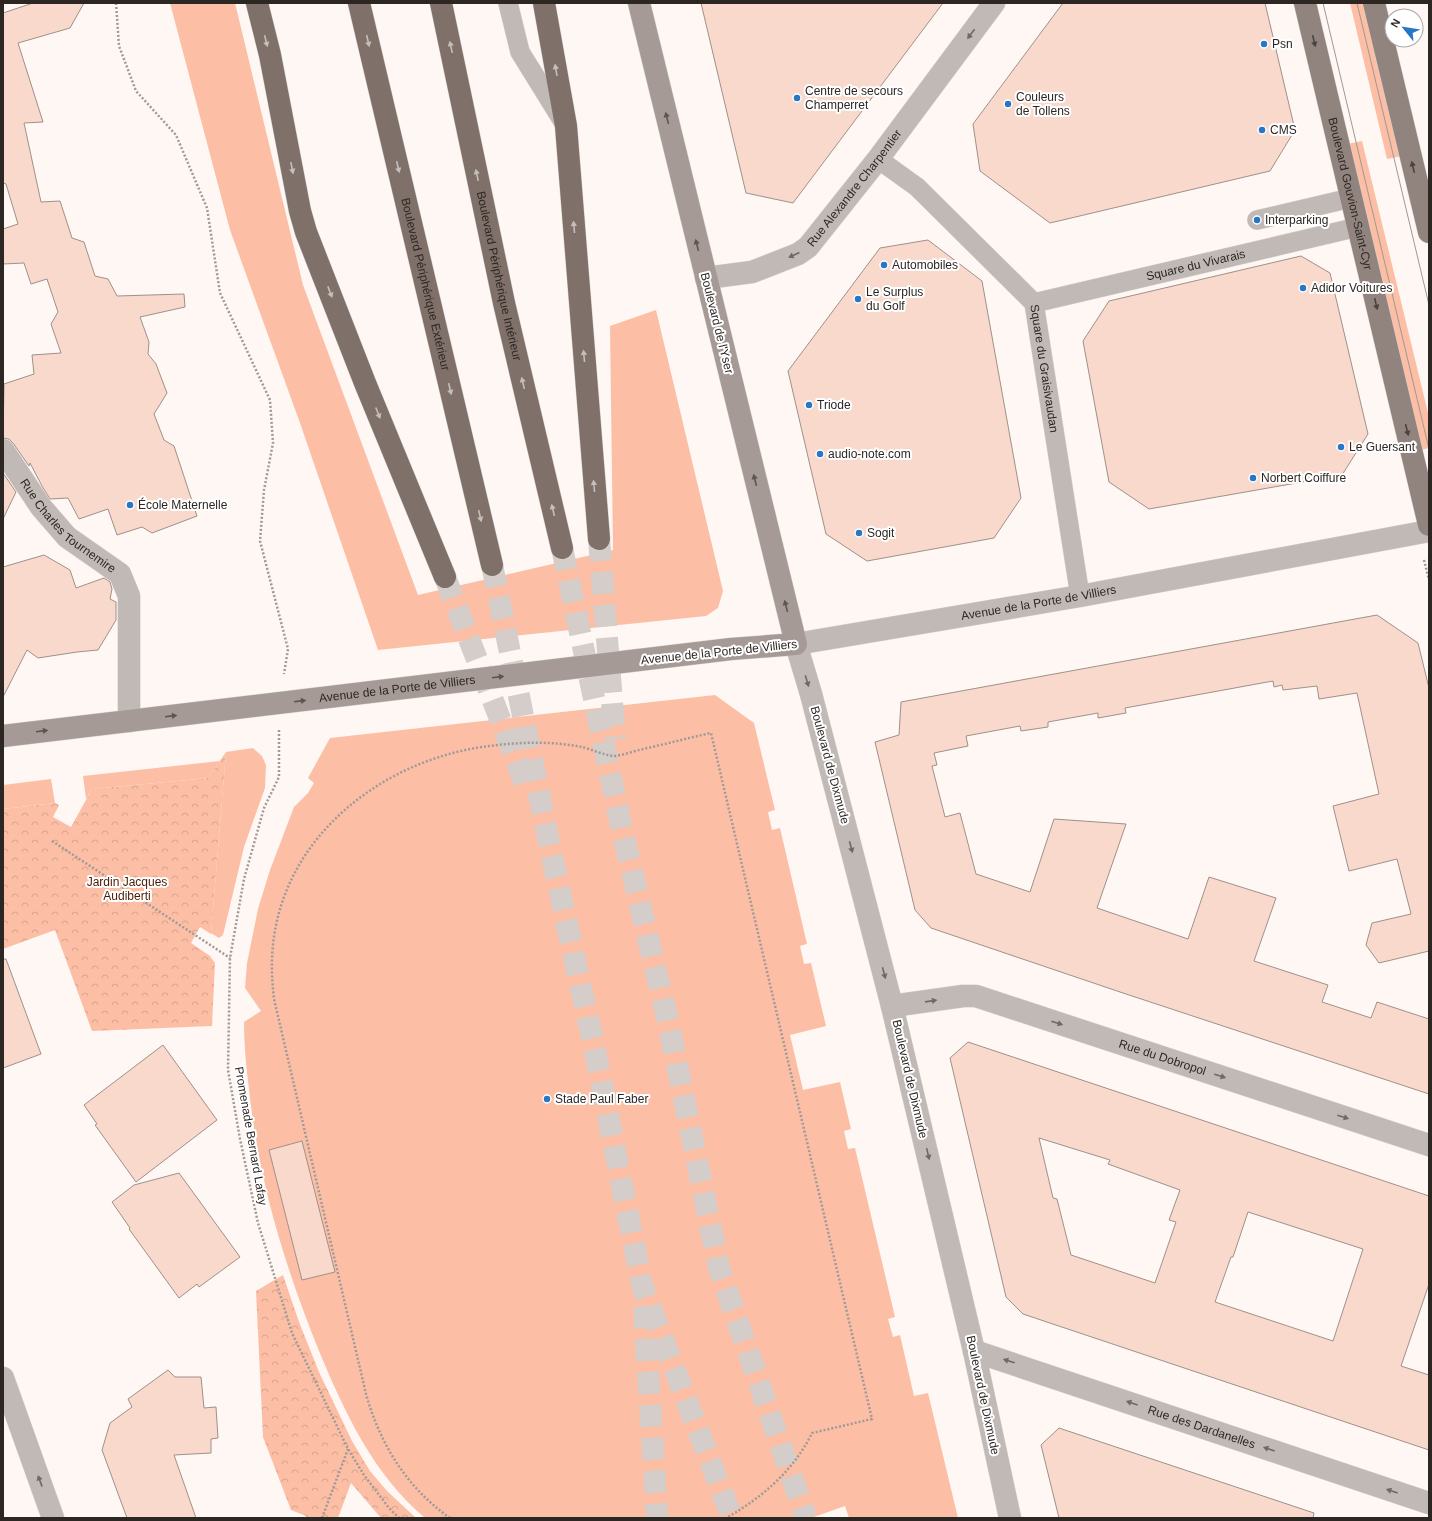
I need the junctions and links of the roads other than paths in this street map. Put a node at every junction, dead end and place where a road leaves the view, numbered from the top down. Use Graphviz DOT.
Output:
graph roads {
  1 [pos="257,3"];
  2 [pos="359,3"];
  3 [pos="441,3"];
  4 [pos="508,3"];
  5 [pos="544,3"];
  6 [pos="639,3"];
  7 [pos="994,3"];
  8 [pos="1305,3"];
  9 [pos="1374,3"];
  10 [pos="566,126"];
  11 [pos="878,159"];
  12 [pos="1424,197"];
  13 [pos="1351,198"];
  14 [pos="1257,220"];
  15 [pos="1358,227"];
  16 [pos="1429,232"];
  17 [pos="706,278"];
  18 [pos="1034,303"];
  19 [pos="3,450"];
  20 [pos="1429,525"];
  21 [pos="1429,531"];
  22 [pos="599,539"];
  23 [pos="562,548"];
  24 [pos="492,565"];
  25 [pos="445,577"];
  26 [pos="1080,596"];
  27 [pos="796,644"];
  28 [pos="129,721"];
  29 [pos="3,736"];
  30 [pos="892,1006"];
  31 [pos="1429,1145"];
  32 [pos="974,1351"];
  33 [pos="3,1378"];
  34 [pos="1429,1503"];
  35 [pos="53,1518"];
  36 [pos="1010,1518"];
  1 -- 25 [label="highway, one-way"];
  2 -- 24 [label="highway, Boulevard Périphérique Extérieur, one-way"];
  23 -- 3 [label="highway, Boulevard Périphérique Intérieur, one-way"];
  4 -- 10 [label="lane"];
  10 -- 5 [label="highway, one-way"];
  17 -- 6 [label="street, Boulevard de l'Yser, one-way"];
  7 -- 11 [label="street, Rue Alexandre Charpentier, one-way"];
  8 -- 13 [label="main road, Boulevard Gouvion-Saint-Cyr, one-way"];
  12 -- 9 [label="main road, one-way"];
  22 -- 10 [label="highway, one-way"];
  11 -- 17 [label="street, Rue Alexandre Charpentier, one-way"];
  11 -- 18 [label="lane, Square du Graisivaudan"];
  12 -- 16 [label="main road"];
  13 -- 14 [label="lane"];
  13 -- 15 [label="main road, Boulevard Gouvion-Saint-Cyr"];
  15 -- 18 [label="lane, Square du Vivarais"];
  15 -- 20 [label="main road, Boulevard Gouvion-Saint-Cyr, one-way"];
  27 -- 17 [label="street, Boulevard de l'Yser, one-way"];
  18 -- 26 [label="lane, Square du Graisivaudan"];
  19 -- 28 [label="street, Rue Charles Tournemire"];
  21 -- 26 [label="street, Avenue de la Porte de Villiers"];
  26 -- 27 [label="street, Avenue de la Porte de Villiers"];
  28 -- 27 [label="street, Avenue de la Porte de Villiers, one-way"];
  27 -- 30 [label="street, Boulevard de Dixmude, one-way"];
  29 -- 28 [label="street, Avenue de la Porte de Villiers, one-way"];
  30 -- 31 [label="street, Rue du Dobropol, one-way"];
  30 -- 32 [label="street, Boulevard de Dixmude, one-way"];
  34 -- 32 [label="street, Rue des Dardanelles, one-way"];
  32 -- 36 [label="street, Boulevard de Dixmude"];
  35 -- 33 [label="street, one-way"];
}
